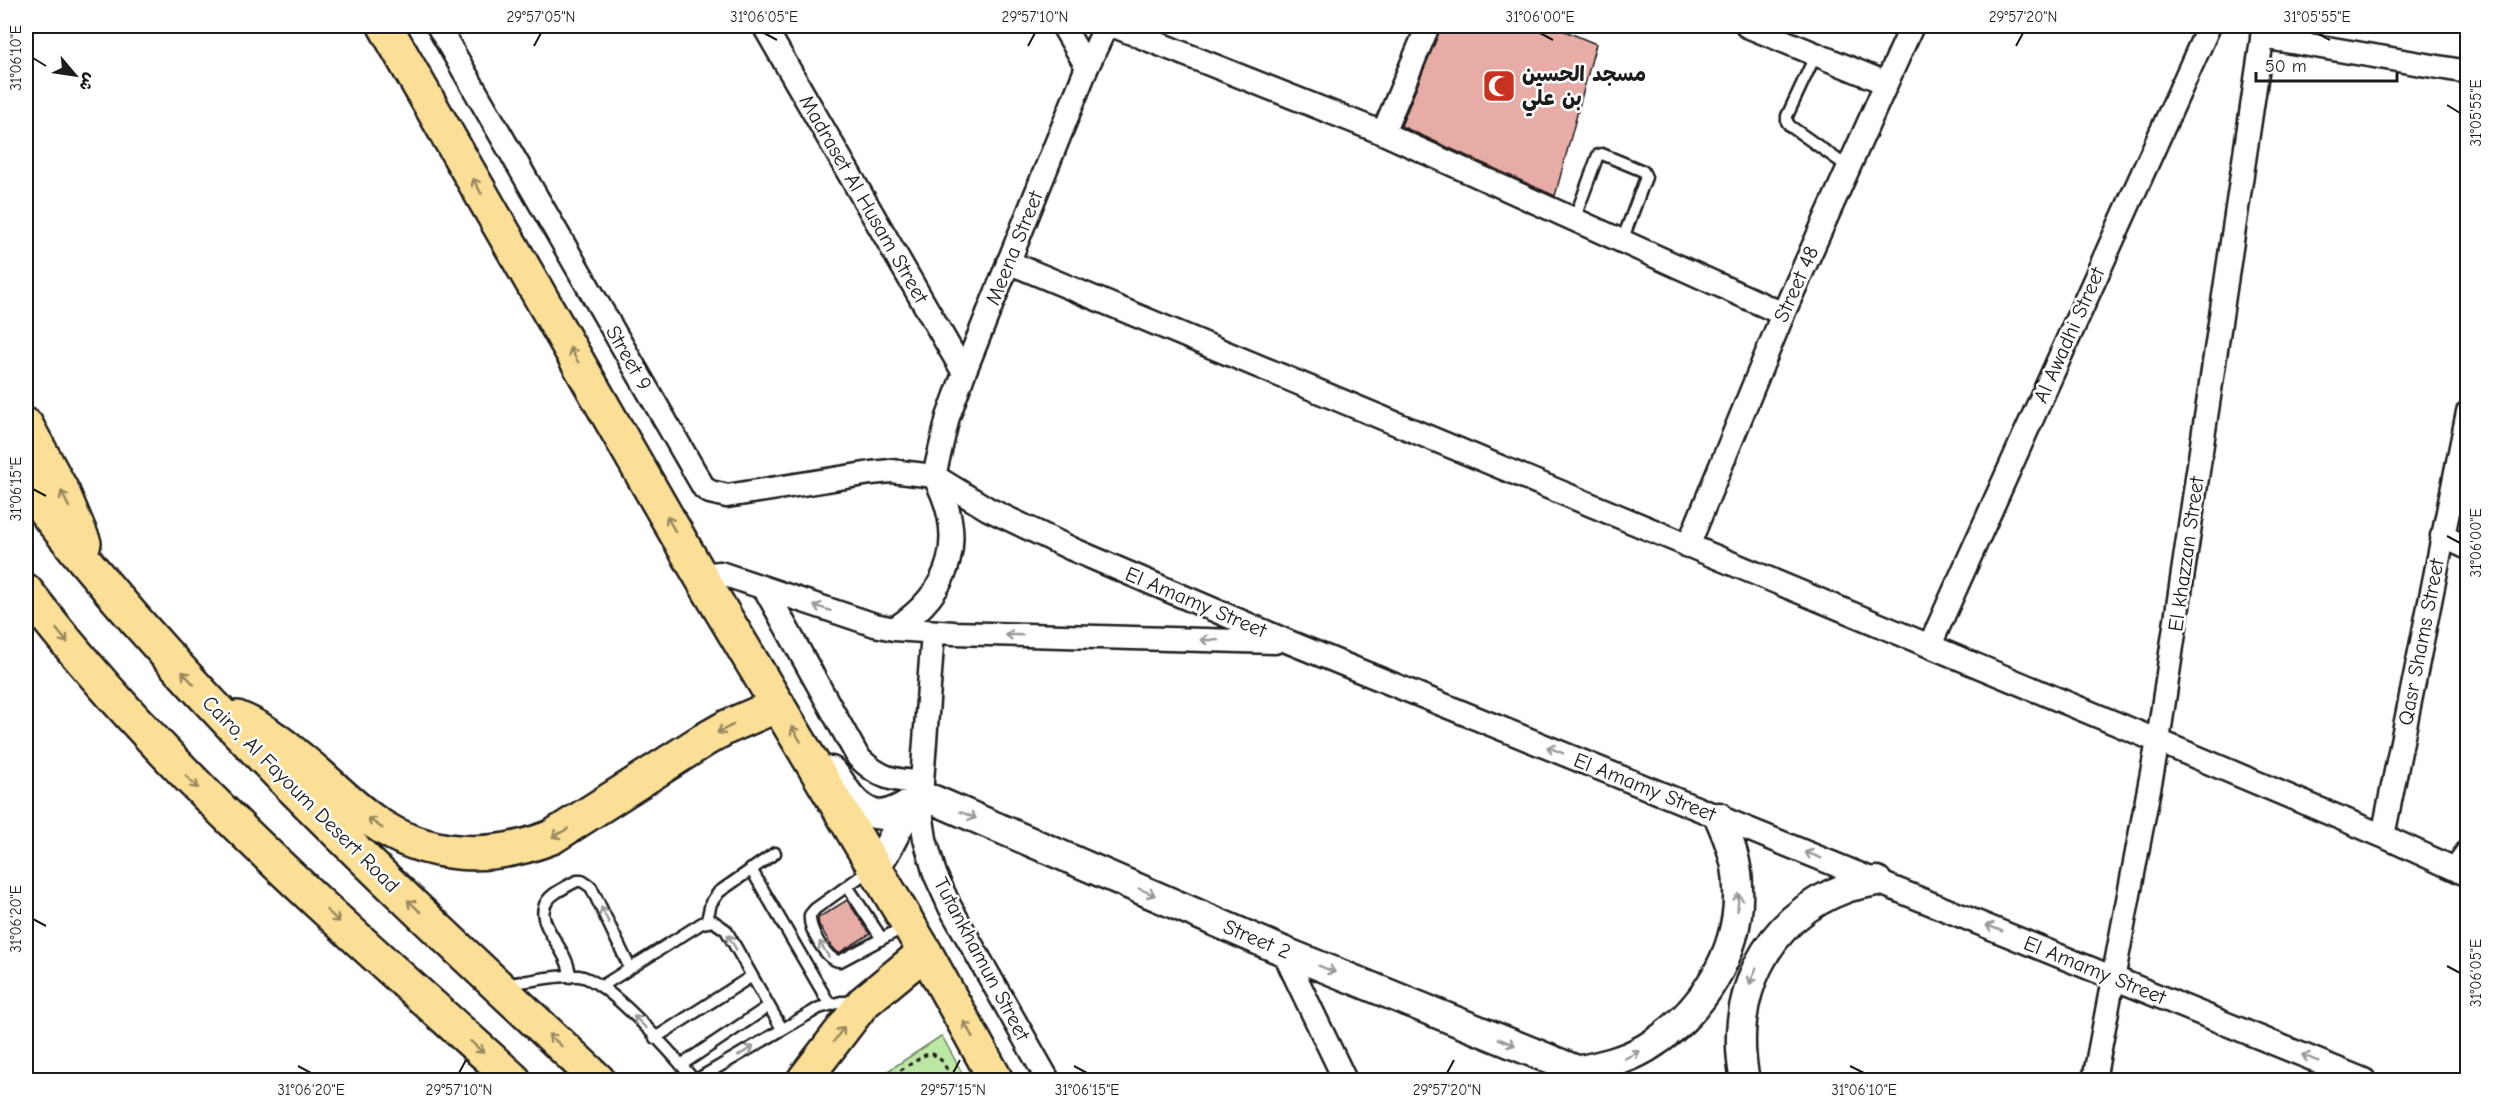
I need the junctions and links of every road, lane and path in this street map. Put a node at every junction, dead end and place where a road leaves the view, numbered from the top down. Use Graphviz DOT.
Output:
graph roads {
  1 [pos="385,26"];
  2 [pos="438,26"];
  3 [pos="764,26"];
  4 [pos="1063,26"];
  5 [pos="1106,26"];
  6 [pos="1114,26"];
  7 [pos="1428,26"];
  8 [pos="1747,26"];
  9 [pos="1912,26"];
  10 [pos="2209,26"];
  11 [pos="2263,31"];
  12 [pos="1816,54"];
  13 [pos="1087,67"];
  14 [pos="2468,72"];
  15 [pos="1886,83"];
  16 [pos="1383,133"];
  17 [pos="1848,167"];
  18 [pos="1574,220"];
  19 [pos="1622,241"];
  20 [pos="1008,262"];
  21 [pos="1783,314"];
  22 [pos="964,373"];
  23 [pos="2468,412"];
  24 [pos="26,425"];
  25 [pos="934,476"];
  26 [pos="26,487"];
  27 [pos="2442,536"];
  28 [pos="1688,546"];
  29 [pos="2468,548"];
  30 [pos="94,573"];
  31 [pos="700,575"];
  32 [pos="765,589"];
  33 [pos="26,591"];
  34 [pos="894,629"];
  35 [pos="933,632"];
  36 [pos="1289,642"];
  37 [pos="1930,645"];
  38 [pos="778,705"];
  39 [pos="216,710"];
  40 [pos="2158,741"];
  41 [pos="813,761"];
  42 [pos="919,794"];
  43 [pos="1719,817"];
  44 [pos="2383,836"];
  45 [pos="775,853"];
  46 [pos="2463,865"];
  47 [pos="875,866"];
  48 [pos="751,869"];
  49 [pos="1877,881"];
  50 [pos="847,885"];
  51 [pos="707,920"];
  52 [pos="905,938"];
  53 [pos="1283,951"];
  54 [pos="630,968"];
  55 [pos="752,976"];
  56 [pos="570,977"];
  57 [pos="2115,977"];
  58 [pos="497,986"];
  59 [pos="602,986"];
  60 [pos="863,1003"];
  61 [pos="830,1005"];
  62 [pos="769,1006"];
  63 [pos="782,1029"];
  64 [pos="655,1038"];
  65 [pos="681,1065"];
  66 [pos="1589,1076"];
  67 [pos="809,1079"];
  68 [pos="514,1080"];
  69 [pos="598,1080"];
  70 [pos="695,1080"];
  71 [pos="885,1080"];
  72 [pos="954,1080"];
  73 [pos="996,1080"];
  74 [pos="1048,1080"];
  75 [pos="1345,1080"];
  76 [pos="1745,1080"];
  77 [pos="2094,1080"];
  78 [pos="2364,1080"];
  31 -- 1 [label="main road, one-way"];
  2 -- 25 [label="street, Street 9"];
  3 -- 22 [label="street, Madraset Al Husam Street"];
  4 -- 13 [label="street"];
  5 -- 13 [label="street, Meena Street"];
  6 -- 16 [label="street"];
  7 -- 16 [label="street"];
  8 -- 12 [label="street"];
  9 -- 15 [label="street, Street 48"];
  10 -- 37 [label="street, Al Awadhi Street"];
  11 -- 14 [label="street"];
  11 -- 40 [label="street, El khazzan Street"];
  12 -- 15 [label="street"];
  12 -- 17 [label="lane"];
  13 -- 20 [label="street, Meena Street"];
  15 -- 17 [label="street, Street 48"];
  16 -- 18 [label="street"];
  17 -- 21 [label="street, Street 48"];
  18 -- 19 [label="street"];
  18 -- 19 [label="lane"];
  19 -- 21 [label="street"];
  20 -- 22 [label="street, Meena Street"];
  20 -- 28 [label="street"];
  21 -- 28 [label="street, Street 48"];
  22 -- 25 [label="street, Meena Street"];
  23 -- 27 [label="street, Qasr Shams Street"];
  30 -- 24 [label="main road, one-way"];
  25 -- 34 [label="street"];
  25 -- 36 [label="street, El Amamy Street"];
  26 -- 30 [label="main road, Cairo, Al Fayoum Desert Road"];
  27 -- 29 [label="street"];
  27 -- 44 [label="street, Qasr Shams Street"];
  28 -- 37 [label="street"];
  39 -- 30 [label="main road, Cairo, Al Fayoum Desert Road, one-way"];
  31 -- 32 [label="street"];
  31 -- 38 [label="main road"];
  34 -- 32 [label="street, one-way"];
  32 -- 42 [label="street"];
  33 -- 68 [label="main road, one-way"];
  34 -- 35 [label="street"];
  36 -- 35 [label="street, one-way"];
  35 -- 42 [label="street"];
  43 -- 36 [label="street, El Amamy Street, one-way"];
  37 -- 40 [label="street"];
  38 -- 39 [label="main road, one-way"];
  41 -- 38 [label="main road, one-way"];
  58 -- 39 [label="main road, Cairo, Al Fayoum Desert Road, one-way"];
  40 -- 44 [label="street"];
  40 -- 57 [label="street, El khazzan Street"];
  41 -- 42 [label="street"];
  41 -- 47 [label="main road"];
  42 -- 47 [label="street"];
  42 -- 53 [label="street, Street 2, one-way"];
  42 -- 74 [label="street, Tutankhamun Street"];
  49 -- 43 [label="street, El Amamy Street, one-way"];
  66 -- 43 [label="street, one-way"];
  44 -- 46 [label="street"];
  45 -- 48 [label="lane"];
  47 -- 50 [label="lane"];
  47 -- 52 [label="main road"];
  48 -- 51 [label="lane"];
  48 -- 61 [label="lane"];
  57 -- 49 [label="street, El Amamy Street, one-way"];
  49 -- 76 [label="street, one-way"];
  50 -- 52 [label="lane"];
  52 -- 50 [label="lane, one-way"];
  51 -- 54 [label="lane"];
  55 -- 51 [label="lane, one-way"];
  52 -- 60 [label="main road"];
  73 -- 52 [label="main road, one-way"];
  53 -- 66 [label="street, Street 2, one-way"];
  53 -- 75 [label="street"];
  54 -- 56 [label="lane, one-way"];
  54 -- 59 [label="lane"];
  55 -- 62 [label="lane"];
  55 -- 64 [label="lane"];
  56 -- 58 [label="lane"];
  56 -- 59 [label="lane"];
  57 -- 77 [label="street, El khazzan Street"];
  78 -- 57 [label="street, El Amamy Street, one-way"];
  69 -- 58 [label="main road, Cairo, Al Fayoum Desert Road, one-way"];
  64 -- 59 [label="lane, one-way"];
  60 -- 61 [label="lane"];
  67 -- 60 [label="main road, one-way"];
  61 -- 63 [label="lane"];
  62 -- 63 [label="lane"];
  62 -- 65 [label="lane"];
  70 -- 63 [label="lane, one-way"];
  64 -- 65 [label="lane"];
  65 -- 70 [label="lane"];
  71 -- 72 [label="path"];
}
